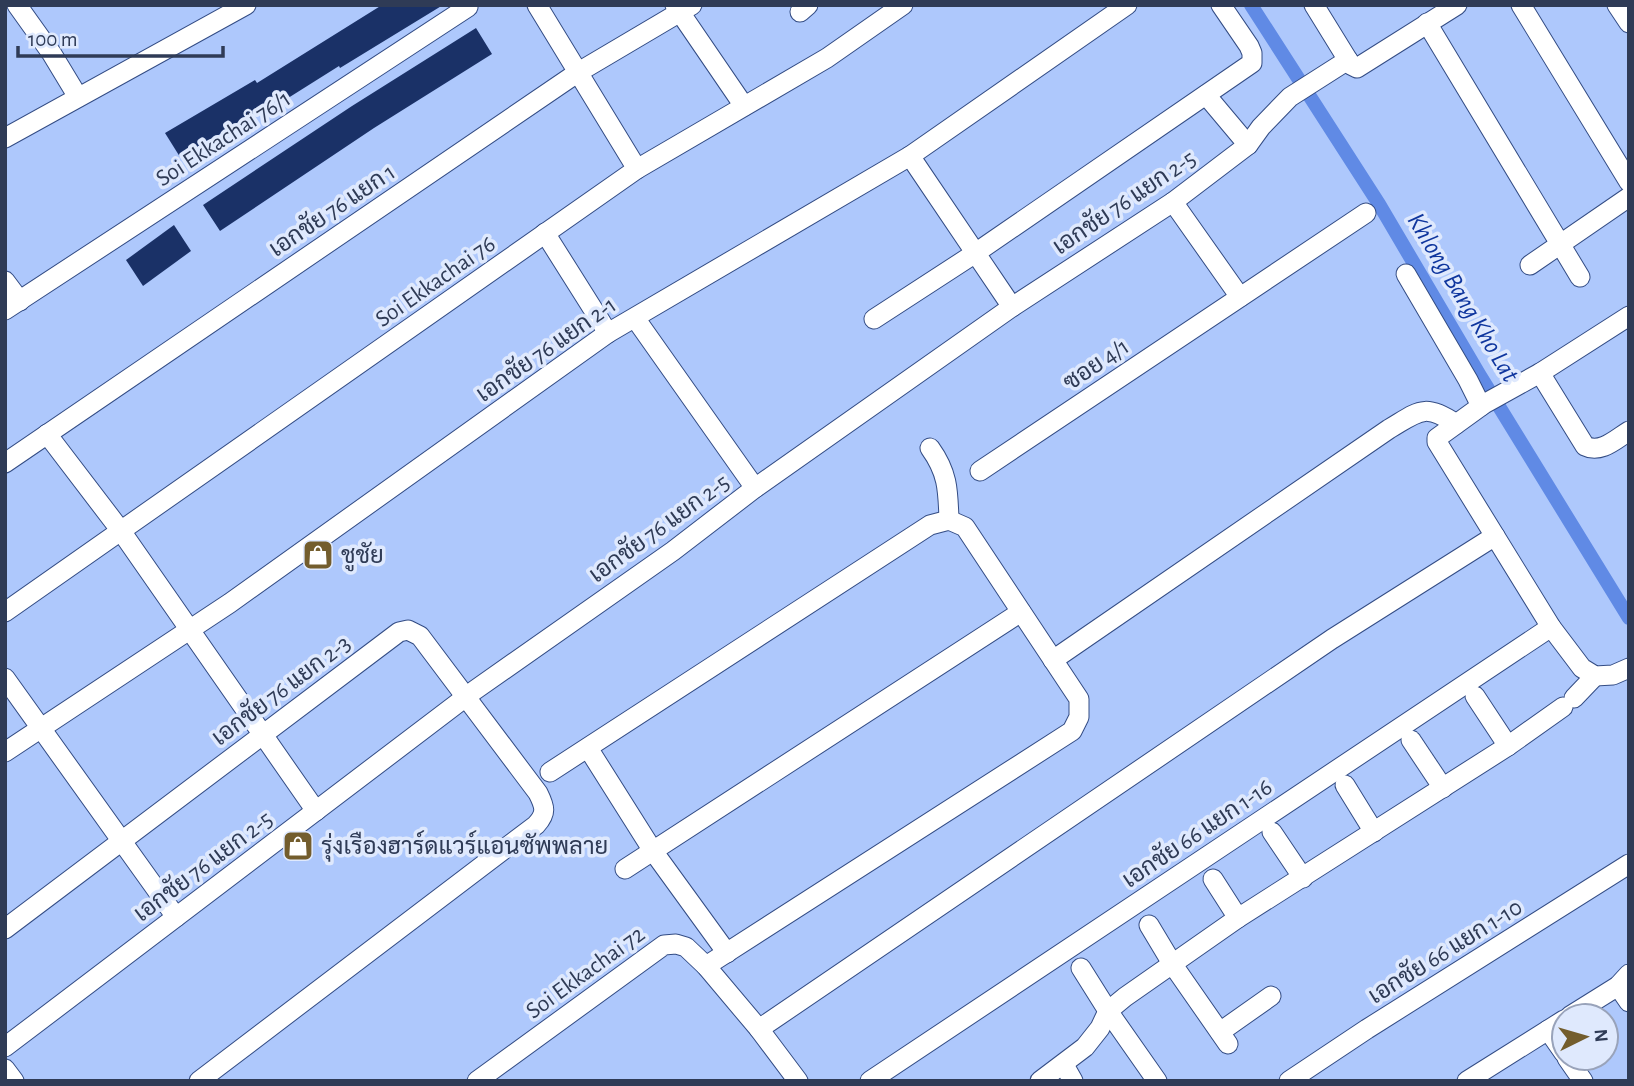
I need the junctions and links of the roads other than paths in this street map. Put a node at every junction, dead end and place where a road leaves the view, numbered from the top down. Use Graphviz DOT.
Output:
graph roads {
  1 [pos="17,5"];
  2 [pos="246,5"];
  3 [pos="537,5"];
  4 [pos="903,5"];
  5 [pos="1126,5"];
  6 [pos="1221,5"];
  7 [pos="1314,5"];
  8 [pos="1457,5"];
  9 [pos="1521,5"];
  10 [pos="1617,5"];
  11 [pos="468,7"];
  12 [pos="682,8"];
  13 [pos="1427,23"];
  14 [pos="1629,23"];
  15 [pos="1348,60"];
  16 [pos="577,73"];
  17 [pos="1206,96"];
  18 [pos="78,97"];
  19 [pos="744,106"];
  20 [pos="5,138"];
  21 [pos="1248,145"];
  22 [pos="910,156"];
  23 [pos="637,169"];
  24 [pos="1629,182"];
  25 [pos="1629,197"];
  26 [pos="1173,202"];
  27 [pos="1366,213"];
  28 [pos="545,233"];
  29 [pos="1561,243"];
  30 [pos="974,254"];
  31 [pos="1530,265"];
  32 [pos="1406,274"];
  33 [pos="1580,277"];
  34 [pos="5,281"];
  35 [pos="1240,297"];
  36 [pos="13,306"];
  37 [pos="1012,307"];
  38 [pos="1629,316"];
  39 [pos="635,317"];
  40 [pos="874,319"];
  41 [pos="608,333"];
  42 [pos="1540,373"];
  43 [pos="1482,405"];
  44 [pos="1456,424"];
  45 [pos="1629,431"];
  46 [pos="47,434"];
  47 [pos="930,448"];
  48 [pos="5,463"];
  49 [pos="980,471"];
  50 [pos="755,488"];
  51 [pos="948,520"];
  52 [pos="121,531"];
  53 [pos="1495,536"];
  54 [pos="5,612"];
  55 [pos="1021,612"];
  56 [pos="1551,626"];
  57 [pos="189,631"];
  58 [pos="1053,660"];
  59 [pos="1629,668"];
  60 [pos="1595,676"];
  61 [pos="5,678"];
  62 [pos="1475,696"];
  63 [pos="465,697"];
  64 [pos="41,728"];
  65 [pos="264,734"];
  66 [pos="1411,740"];
  67 [pos="1507,746"];
  68 [pos="588,748"];
  69 [pos="5,752"];
  70 [pos="551,772"];
  71 [pos="1345,785"];
  72 [pos="1443,788"];
  73 [pos="316,811"];
  74 [pos="1272,832"];
  75 [pos="1374,832"];
  76 [pos="123,840"];
  77 [pos="653,851"];
  78 [pos="1629,864"];
  79 [pos="625,869"];
  80 [pos="1303,878"];
  81 [pos="1213,879"];
  82 [pos="176,917"];
  83 [pos="1238,918"];
  84 [pos="1149,925"];
  85 [pos="5,929"];
  86 [pos="727,953"];
  87 [pos="1173,965"];
  88 [pos="706,966"];
  89 [pos="1081,968"];
  90 [pos="1625,987"];
  91 [pos="1271,996"];
  92 [pos="1597,1002"];
  93 [pos="1108,1012"];
  94 [pos="759,1029"];
  95 [pos="1550,1029"];
  96 [pos="5,1047"];
  97 [pos="5,1069"];
  98 [pos="1068,1073"];
  99 [pos="1475,1079"];
  100 [pos="14,1081"];
  101 [pos="199,1081"];
  102 [pos="477,1081"];
  103 [pos="798,1081"];
  104 [pos="870,1081"];
  105 [pos="1040,1081"];
  106 [pos="1157,1081"];
  107 [pos="1289,1081"];
  1 -- 18 [label="street"];
  2 -- 18 [label="street"];
  3 -- 16 [label="street"];
  4 -- 19 [label="street, Soi Ekkachai 76"];
  5 -- 22 [label="street, เอกชัย 76 แยก 2-1"];
  6 -- 17 [label="street"];
  7 -- 15 [label="street"];
  8 -- 13 [label="street"];
  9 -- 24 [label="street"];
  10 -- 14 [label="street"];
  11 -- 36 [label="street, Soi Ekkachai 76/1"];
  12 -- 16 [label="street, เอกชัย 76 แยก 1"];
  12 -- 19 [label="street"];
  13 -- 15 [label="street"];
  13 -- 29 [label="street"];
  15 -- 21 [label="street, เอกชัย 76 แยก 2-5"];
  16 -- 23 [label="street"];
  16 -- 46 [label="street, เอกชัย 76 แยก 1"];
  17 -- 21 [label="street"];
  17 -- 30 [label="street"];
  18 -- 20 [label="street"];
  19 -- 23 [label="street, Soi Ekkachai 76"];
  21 -- 26 [label="street, เอกชัย 76 แยก 2-5"];
  22 -- 30 [label="street"];
  22 -- 39 [label="street, เอกชัย 76 แยก 2-1"];
  23 -- 28 [label="street, Soi Ekkachai 76"];
  25 -- 29 [label="street"];
  26 -- 35 [label="street"];
  26 -- 37 [label="street, เอกชัย 76 แยก 2-5"];
  27 -- 35 [label="street, ซอย 4/1"];
  28 -- 41 [label="street"];
  28 -- 52 [label="street, Soi Ekkachai 76"];
  29 -- 31 [label="street"];
  29 -- 33 [label="street"];
  30 -- 37 [label="street"];
  30 -- 40 [label="street"];
  32 -- 43 [label="street"];
  34 -- 36 [label="street"];
  35 -- 49 [label="street, ซอย 4/1"];
  37 -- 50 [label="street, เอกชัย 76 แยก 2-5"];
  38 -- 42 [label="street"];
  39 -- 41 [label="street, เอกชัย 76 แยก 2-1"];
  39 -- 50 [label="street"];
  41 -- 57 [label="street, เอกชัย 76 แยก 2-1"];
  42 -- 43 [label="street"];
  42 -- 45 [label="street"];
  43 -- 44 [label="street"];
  44 -- 53 [label="street"];
  44 -- 58 [label="street"];
  46 -- 48 [label="street, เอกชัย 76 แยก 1"];
  46 -- 52 [label="street"];
  47 -- 51 [label="street"];
  50 -- 63 [label="street, เอกชัย 76 แยก 2-5"];
  51 -- 55 [label="street"];
  51 -- 68 [label="street"];
  52 -- 54 [label="street, Soi Ekkachai 76"];
  52 -- 57 [label="street"];
  53 -- 56 [label="street"];
  53 -- 94 [label="street"];
  55 -- 58 [label="street"];
  55 -- 77 [label="street"];
  56 -- 60 [label="street"];
  56 -- 104 [label="street, เอกชัย 66 แยก 1-16"];
  57 -- 64 [label="street, เอกชัย 76 แยก 2-1"];
  57 -- 65 [label="street"];
  58 -- 86 [label="street"];
  59 -- 60 [label="street"];
  60 -- 67 [label="street"];
  61 -- 64 [label="street"];
  62 -- 67 [label="street"];
  63 -- 65 [label="street, เอกชัย 76 แยก 2-3"];
  63 -- 73 [label="street, เอกชัย 76 แยก 2-5"];
  63 -- 101 [label="street, เอกชัย 76 แยก 2-3"];
  64 -- 69 [label="street, เอกชัย 76 แยก 2-1"];
  64 -- 76 [label="street"];
  65 -- 73 [label="street"];
  65 -- 76 [label="street, เอกชัย 76 แยก 2-3"];
  66 -- 72 [label="street"];
  67 -- 72 [label="street"];
  68 -- 70 [label="street"];
  68 -- 77 [label="street"];
  71 -- 75 [label="street"];
  72 -- 75 [label="street"];
  73 -- 82 [label="street, เอกชัย 76 แยก 2-5"];
  74 -- 80 [label="street"];
  75 -- 80 [label="street"];
  76 -- 82 [label="street"];
  76 -- 85 [label="street, เอกชัย 76 แยก 2-3"];
  77 -- 79 [label="street"];
  77 -- 86 [label="street"];
  78 -- 107 [label="street, เอกชัย 66 แยก 1-10"];
  80 -- 83 [label="street"];
  81 -- 83 [label="street"];
  82 -- 96 [label="street, เอกชัย 76 แยก 2-5"];
  83 -- 87 [label="street"];
  84 -- 87 [label="street"];
  86 -- 88 [label="street"];
  87 -- 91 [label="street"];
  87 -- 93 [label="street"];
  88 -- 94 [label="street, Soi Ekkachai 72"];
  88 -- 102 [label="street, Soi Ekkachai 72"];
  89 -- 93 [label="street"];
  90 -- 92 [label="street"];
  93 -- 98 [label="street"];
  93 -- 106 [label="street"];
  94 -- 103 [label="street, Soi Ekkachai 72"];
  95 -- 99 [label="street"];
  97 -- 100 [label="street"];
  98 -- 105 [label="street"];
}
